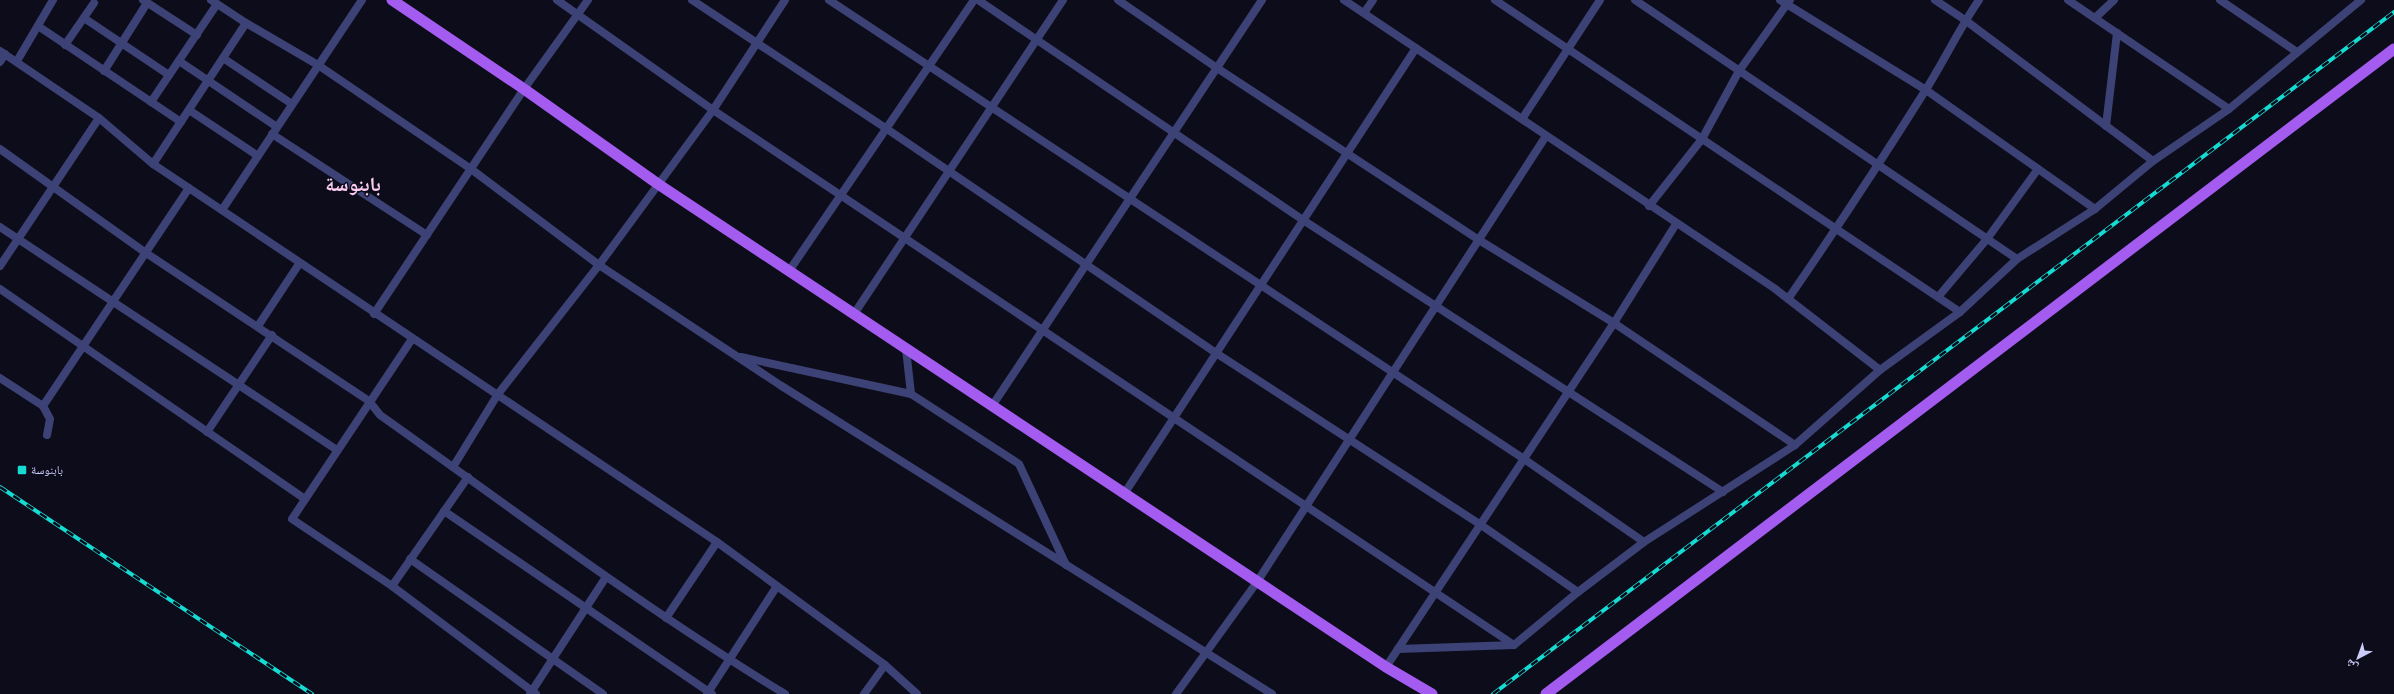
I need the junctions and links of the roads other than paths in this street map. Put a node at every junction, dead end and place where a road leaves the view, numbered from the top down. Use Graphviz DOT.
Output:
graph roads {
  1 [pos="53,0"];
  2 [pos="362,0"];
  3 [pos="392,0"];
  4 [pos="557,0"];
  5 [pos="588,0"];
  6 [pos="692,0"];
  7 [pos="785,0"];
  8 [pos="830,0"];
  9 [pos="974,0"];
  10 [pos="978,0"];
  11 [pos="1063,0"];
  12 [pos="1118,0"];
  13 [pos="1262,0"];
  14 [pos="1344,0"];
  15 [pos="1372,0"];
  16 [pos="1495,0"];
  17 [pos="1600,0"];
  18 [pos="1635,0"];
  19 [pos="1935,0"];
  20 [pos="1979,0"];
  21 [pos="2068,0"];
  22 [pos="2114,0"];
  23 [pos="2220,0"];
  24 [pos="2361,0"];
  25 [pos="145,1"];
  26 [pos="214,2"];
  27 [pos="1786,2"];
  28 [pos="94,3"];
  29 [pos="1364,13"];
  30 [pos="577,15"];
  31 [pos="84,18"];
  32 [pos="2094,18"];
  33 [pos="1965,20"];
  34 [pos="246,23"];
  35 [pos="38,26"];
  36 [pos="2117,33"];
  37 [pos="197,35"];
  38 [pos="1036,40"];
  39 [pos="121,43"];
  40 [pos="757,43"];
  41 [pos="65,45"];
  42 [pos="1416,48"];
  43 [pos="2394,49"];
  44 [pos="1569,50"];
  45 [pos="3,52"];
  46 [pos="2297,52"];
  47 [pos="222,58"];
  48 [pos="179,61"];
  49 [pos="0,62"];
  50 [pos="17,62"];
  51 [pos="318,65"];
  52 [pos="930,66"];
  53 [pos="1217,68"];
  54 [pos="104,71"];
  55 [pos="1739,71"];
  56 [pos="169,75"];
  57 [pos="207,81"];
  58 [pos="524,89"];
  59 [pos="1926,90"];
  60 [pos="151,102"];
  61 [pos="292,104"];
  62 [pos="992,107"];
  63 [pos="2229,109"];
  64 [pos="189,110"];
  65 [pos="713,110"];
  66 [pos="99,118"];
  67 [pos="1522,120"];
  68 [pos="181,122"];
  69 [pos="2106,126"];
  70 [pos="277,127"];
  71 [pos="887,128"];
  72 [pos="1174,132"];
  73 [pos="272,134"];
  74 [pos="1546,136"];
  75 [pos="1702,139"];
  76 [pos="0,149"];
  77 [pos="1347,153"];
  78 [pos="258,156"];
  79 [pos="2153,162"];
  80 [pos="153,164"];
  81 [pos="1877,165"];
  82 [pos="471,169"];
  83 [pos="2038,169"];
  84 [pos="949,172"];
  85 [pos="658,184"];
  86 [pos="52,188"];
  87 [pos="189,188"];
  88 [pos="841,196"];
  89 [pos="1130,198"];
  90 [pos="1649,206"];
  91 [pos="2095,209"];
  92 [pos="222,210"];
  93 [pos="1303,220"];
  94 [pos="1676,224"];
  95 [pos="0,227"];
  96 [pos="1836,229"];
  97 [pos="427,235"];
  98 [pos="905,238"];
  99 [pos="18,239"];
  100 [pos="1987,239"];
  101 [pos="1479,240"];
  102 [pos="146,253"];
  103 [pos="2017,259"];
  104 [pos="299,264"];
  105 [pos="599,265"];
  106 [pos="1085,265"];
  107 [pos="0,266"];
  108 [pos="789,271"];
  109 [pos="1261,285"];
  110 [pos="0,289"];
  111 [pos="1938,297"];
  112 [pos="1788,299"];
  113 [pos="112,303"];
  114 [pos="1435,307"];
  115 [pos="1960,312"];
  116 [pos="374,314"];
  117 [pos="854,314"];
  118 [pos="1614,323"];
  119 [pos="258,326"];
  120 [pos="1042,330"];
  121 [pos="272,335"];
  122 [pos="412,338"];
  123 [pos="83,346"];
  124 [pos="906,349"];
  125 [pos="1216,353"];
  126 [pos="736,356"];
  127 [pos="1880,370"];
  128 [pos="1392,374"];
  129 [pos="0,378"];
  130 [pos="238,385"];
  131 [pos="1568,392"];
  132 [pos="498,394"];
  133 [pos="911,394"];
  134 [pos="369,401"];
  135 [pos="43,406"];
  136 [pos="992,406"];
  137 [pos="1174,418"];
  138 [pos="207,432"];
  139 [pos="47,435"];
  140 [pos="1350,439"];
  141 [pos="1795,445"];
  142 [pos="337,450"];
  143 [pos="1524,460"];
  144 [pos="453,466"];
  145 [pos="468,478"];
  146 [pos="1722,492"];
  147 [pos="1124,494"];
  148 [pos="305,498"];
  149 [pos="1306,507"];
  150 [pos="444,511"];
  151 [pos="1481,525"];
  152 [pos="717,542"];
  153 [pos="1644,542"];
  154 [pos="410,559"];
  155 [pos="1067,566"];
  156 [pos="606,577"];
  157 [pos="1257,582"];
  158 [pos="392,586"];
  159 [pos="777,586"];
  160 [pos="1578,592"];
  161 [pos="1436,593"];
  162 [pos="585,609"];
  163 [pos="666,618"];
  164 [pos="1514,645"];
  165 [pos="1398,649"];
  166 [pos="1206,653"];
  167 [pos="552,660"];
  168 [pos="729,660"];
  169 [pos="885,665"];
  170 [pos="1386,667"];
  171 [pos="532,693"];
  172 [pos="709,693"];
  173 [pos="603,694"];
  174 [pos="785,694"];
  175 [pos="864,694"];
  176 [pos="917,694"];
  177 [pos="1176,694"];
  178 [pos="1272,694"];
  179 [pos="1432,694"];
  180 [pos="1546,694"];
  1 -- 35 [label="street"];
  2 -- 51 [label="street"];
  3 -- 58 [label="main road"];
  4 -- 30 [label="street"];
  5 -- 30 [label="street"];
  6 -- 40 [label="street"];
  7 -- 40 [label="street"];
  8 -- 52 [label="street"];
  9 -- 52 [label="street"];
  10 -- 38 [label="street"];
  11 -- 38 [label="street"];
  12 -- 53 [label="street"];
  13 -- 53 [label="street"];
  14 -- 29 [label="street"];
  15 -- 29 [label="street"];
  16 -- 44 [label="street"];
  17 -- 44 [label="street"];
  18 -- 55 [label="street"];
  19 -- 33 [label="street"];
  20 -- 33 [label="street"];
  21 -- 32 [label="street"];
  22 -- 32 [label="street"];
  23 -- 46 [label="street"];
  24 -- 46 [label="street"];
  25 -- 37 [label="street"];
  25 -- 39 [label="street"];
  26 -- 34 [label="street"];
  26 -- 37 [label="street"];
  27 -- 55 [label="street"];
  27 -- 59 [label="street"];
  28 -- 31 [label="street"];
  29 -- 42 [label="street"];
  30 -- 58 [label="street"];
  30 -- 65 [label="street"];
  31 -- 39 [label="street"];
  31 -- 41 [label="street"];
  32 -- 36 [label="street"];
  33 -- 59 [label="street"];
  33 -- 69 [label="street"];
  34 -- 47 [label="street"];
  34 -- 51 [label="street"];
  35 -- 41 [label="street"];
  35 -- 50 [label="street"];
  36 -- 63 [label="street"];
  36 -- 69 [label="street"];
  37 -- 48 [label="street"];
  38 -- 62 [label="street"];
  38 -- 72 [label="street"];
  39 -- 54 [label="street"];
  39 -- 56 [label="street"];
  40 -- 65 [label="street"];
  40 -- 71 [label="street"];
  41 -- 54 [label="street"];
  42 -- 67 [label="street"];
  42 -- 77 [label="street"];
  43 -- 180 [label="main road"];
  44 -- 67 [label="street"];
  44 -- 75 [label="street"];
  45 -- 49 [label="street"];
  45 -- 50 [label="street"];
  46 -- 63 [label="street"];
  47 -- 57 [label="street"];
  47 -- 61 [label="street"];
  48 -- 56 [label="street"];
  48 -- 57 [label="street"];
  50 -- 66 [label="street"];
  51 -- 61 [label="street"];
  51 -- 82 [label="street"];
  52 -- 62 [label="street"];
  52 -- 71 [label="street"];
  53 -- 72 [label="street"];
  53 -- 77 [label="street"];
  54 -- 60 [label="street"];
  55 -- 75 [label="street"];
  55 -- 81 [label="street"];
  56 -- 60 [label="street"];
  57 -- 64 [label="street"];
  57 -- 70 [label="street"];
  58 -- 82 [label="street"];
  58 -- 85 [label="main road"];
  59 -- 81 [label="street"];
  59 -- 83 [label="street"];
  60 -- 68 [label="street"];
  61 -- 70 [label="street"];
  62 -- 84 [label="street"];
  62 -- 89 [label="street"];
  63 -- 79 [label="street"];
  64 -- 68 [label="street"];
  64 -- 78 [label="street"];
  65 -- 85 [label="street"];
  65 -- 88 [label="street"];
  66 -- 80 [label="street"];
  66 -- 86 [label="street"];
  67 -- 74 [label="street"];
  68 -- 80 [label="street"];
  69 -- 79 [label="street"];
  70 -- 73 [label="street"];
  71 -- 84 [label="street"];
  71 -- 88 [label="street"];
  72 -- 89 [label="street"];
  72 -- 93 [label="street"];
  73 -- 78 [label="street"];
  73 -- 97 [label="street"];
  74 -- 90 [label="street"];
  74 -- 101 [label="street"];
  75 -- 90 [label="street"];
  75 -- 96 [label="street"];
  76 -- 86 [label="street"];
  77 -- 93 [label="street"];
  77 -- 101 [label="street"];
  78 -- 92 [label="street"];
  79 -- 91 [label="street"];
  80 -- 87 [label="street"];
  81 -- 96 [label="street"];
  81 -- 100 [label="street"];
  82 -- 97 [label="street"];
  82 -- 105 [label="street"];
  83 -- 91 [label="street"];
  83 -- 100 [label="street"];
  84 -- 98 [label="street"];
  84 -- 106 [label="street"];
  85 -- 105 [label="street"];
  85 -- 108 [label="main road"];
  86 -- 99 [label="street"];
  86 -- 102 [label="street"];
  87 -- 92 [label="street"];
  87 -- 102 [label="street"];
  88 -- 98 [label="street"];
  88 -- 108 [label="street"];
  89 -- 106 [label="street"];
  89 -- 109 [label="street"];
  90 -- 94 [label="street"];
  91 -- 103 [label="street"];
  92 -- 104 [label="street"];
  93 -- 109 [label="street"];
  93 -- 114 [label="street"];
  94 -- 112 [label="street"];
  94 -- 118 [label="street"];
  95 -- 99 [label="street"];
  96 -- 111 [label="street"];
  96 -- 112 [label="street"];
  97 -- 116 [label="street"];
  98 -- 117 [label="street"];
  98 -- 120 [label="street"];
  99 -- 107 [label="street"];
  99 -- 113 [label="street"];
  100 -- 103 [label="street"];
  100 -- 111 [label="street"];
  101 -- 114 [label="street"];
  101 -- 118 [label="street"];
  102 -- 113 [label="street"];
  102 -- 119 [label="street"];
  103 -- 115 [label="street"];
  104 -- 116 [label="street"];
  104 -- 119 [label="street"];
  105 -- 126 [label="street"];
  105 -- 132 [label="street"];
  106 -- 120 [label="street"];
  106 -- 125 [label="street"];
  108 -- 117 [label="main road"];
  109 -- 125 [label="street"];
  109 -- 128 [label="street"];
  110 -- 123 [label="street"];
  111 -- 115 [label="street"];
  112 -- 127 [label="street"];
  113 -- 123 [label="street"];
  113 -- 130 [label="street"];
  114 -- 128 [label="street"];
  114 -- 131 [label="street"];
  115 -- 127 [label="street"];
  116 -- 122 [label="street"];
  117 -- 124 [label="main road"];
  118 -- 131 [label="street"];
  118 -- 141 [label="street"];
  119 -- 121 [label="street"];
  120 -- 136 [label="street"];
  120 -- 137 [label="street"];
  121 -- 130 [label="street"];
  121 -- 134 [label="street"];
  122 -- 132 [label="street"];
  122 -- 134 [label="street"];
  123 -- 135 [label="street"];
  123 -- 138 [label="street"];
  124 -- 133 [label="street"];
  124 -- 136 [label="main road"];
  125 -- 137 [label="street"];
  125 -- 140 [label="street"];
  126 -- 133 [label="street"];
  126 -- 155 [label="street"];
  127 -- 141 [label="street"];
  128 -- 140 [label="street"];
  128 -- 143 [label="street"];
  129 -- 135 [label="street"];
  130 -- 138 [label="street"];
  130 -- 142 [label="street"];
  131 -- 143 [label="street"];
  131 -- 146 [label="street"];
  132 -- 144 [label="street"];
  132 -- 152 [label="street"];
  133 -- 155 [label="street"];
  134 -- 142 [label="street"];
  134 -- 144 [label="street"];
  135 -- 139 [label="street"];
  136 -- 147 [label="main road"];
  137 -- 147 [label="street"];
  137 -- 149 [label="street"];
  138 -- 148 [label="street"];
  140 -- 149 [label="street"];
  140 -- 151 [label="street"];
  141 -- 146 [label="street"];
  142 -- 148 [label="street"];
  143 -- 151 [label="street"];
  143 -- 153 [label="street"];
  144 -- 145 [label="street"];
  145 -- 150 [label="street"];
  145 -- 156 [label="street"];
  146 -- 153 [label="street"];
  147 -- 157 [label="main road"];
  148 -- 158 [label="street"];
  149 -- 157 [label="street"];
  149 -- 161 [label="street"];
  150 -- 154 [label="street"];
  150 -- 162 [label="street"];
  151 -- 160 [label="street"];
  151 -- 161 [label="street"];
  152 -- 159 [label="street"];
  152 -- 163 [label="street"];
  153 -- 160 [label="street"];
  154 -- 158 [label="street"];
  154 -- 167 [label="street"];
  155 -- 166 [label="street"];
  156 -- 162 [label="street"];
  156 -- 163 [label="street"];
  157 -- 166 [label="street"];
  157 -- 170 [label="main road"];
  158 -- 171 [label="street"];
  159 -- 168 [label="street"];
  159 -- 169 [label="street"];
  160 -- 164 [label="street"];
  161 -- 164 [label="street"];
  161 -- 165 [label="street"];
  162 -- 167 [label="street"];
  162 -- 172 [label="street"];
  163 -- 168 [label="street"];
  164 -- 165 [label="street"];
  165 -- 170 [label="street"];
  166 -- 177 [label="street"];
  166 -- 178 [label="street"];
  167 -- 171 [label="street"];
  167 -- 173 [label="street"];
  168 -- 172 [label="street"];
  168 -- 174 [label="street"];
  169 -- 175 [label="street"];
  169 -- 176 [label="street"];
  170 -- 179 [label="main road"];
}
